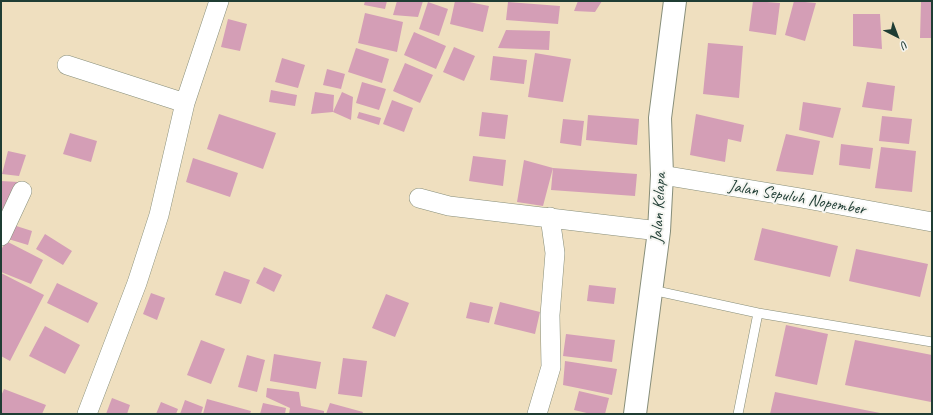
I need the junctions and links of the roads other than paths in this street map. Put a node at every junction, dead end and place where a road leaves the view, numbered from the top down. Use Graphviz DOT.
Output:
graph roads {
  1 [pos="219,1"];
  2 [pos="675,1"];
  3 [pos="67,66"];
  4 [pos="185,103"];
  5 [pos="662,175"];
  6 [pos="22,191"];
  7 [pos="419,198"];
  8 [pos="550,217"];
  9 [pos="932,222"];
  10 [pos="659,231"];
  11 [pos="1,236"];
  12 [pos="652,290"];
  13 [pos="758,313"];
  14 [pos="932,342"];
  15 [pos="87,414"];
  16 [pos="537,414"];
  17 [pos="635,414"];
  18 [pos="738,414"];
  1 -- 4 [label="street"];
  2 -- 5 [label="street, Jalan Kelapa"];
  3 -- 4 [label="street"];
  4 -- 15 [label="street"];
  5 -- 9 [label="street, Jalan Sepuluh Nopember"];
  5 -- 10 [label="street, Jalan Kelapa"];
  6 -- 11 [label="street"];
  7 -- 8 [label="street"];
  8 -- 10 [label="street"];
  8 -- 16 [label="street"];
  10 -- 12 [label="street, Jalan Kelapa"];
  12 -- 13 [label="lane"];
  12 -- 17 [label="street, Jalan Kelapa"];
  13 -- 14 [label="lane"];
  13 -- 18 [label="lane"];
}
